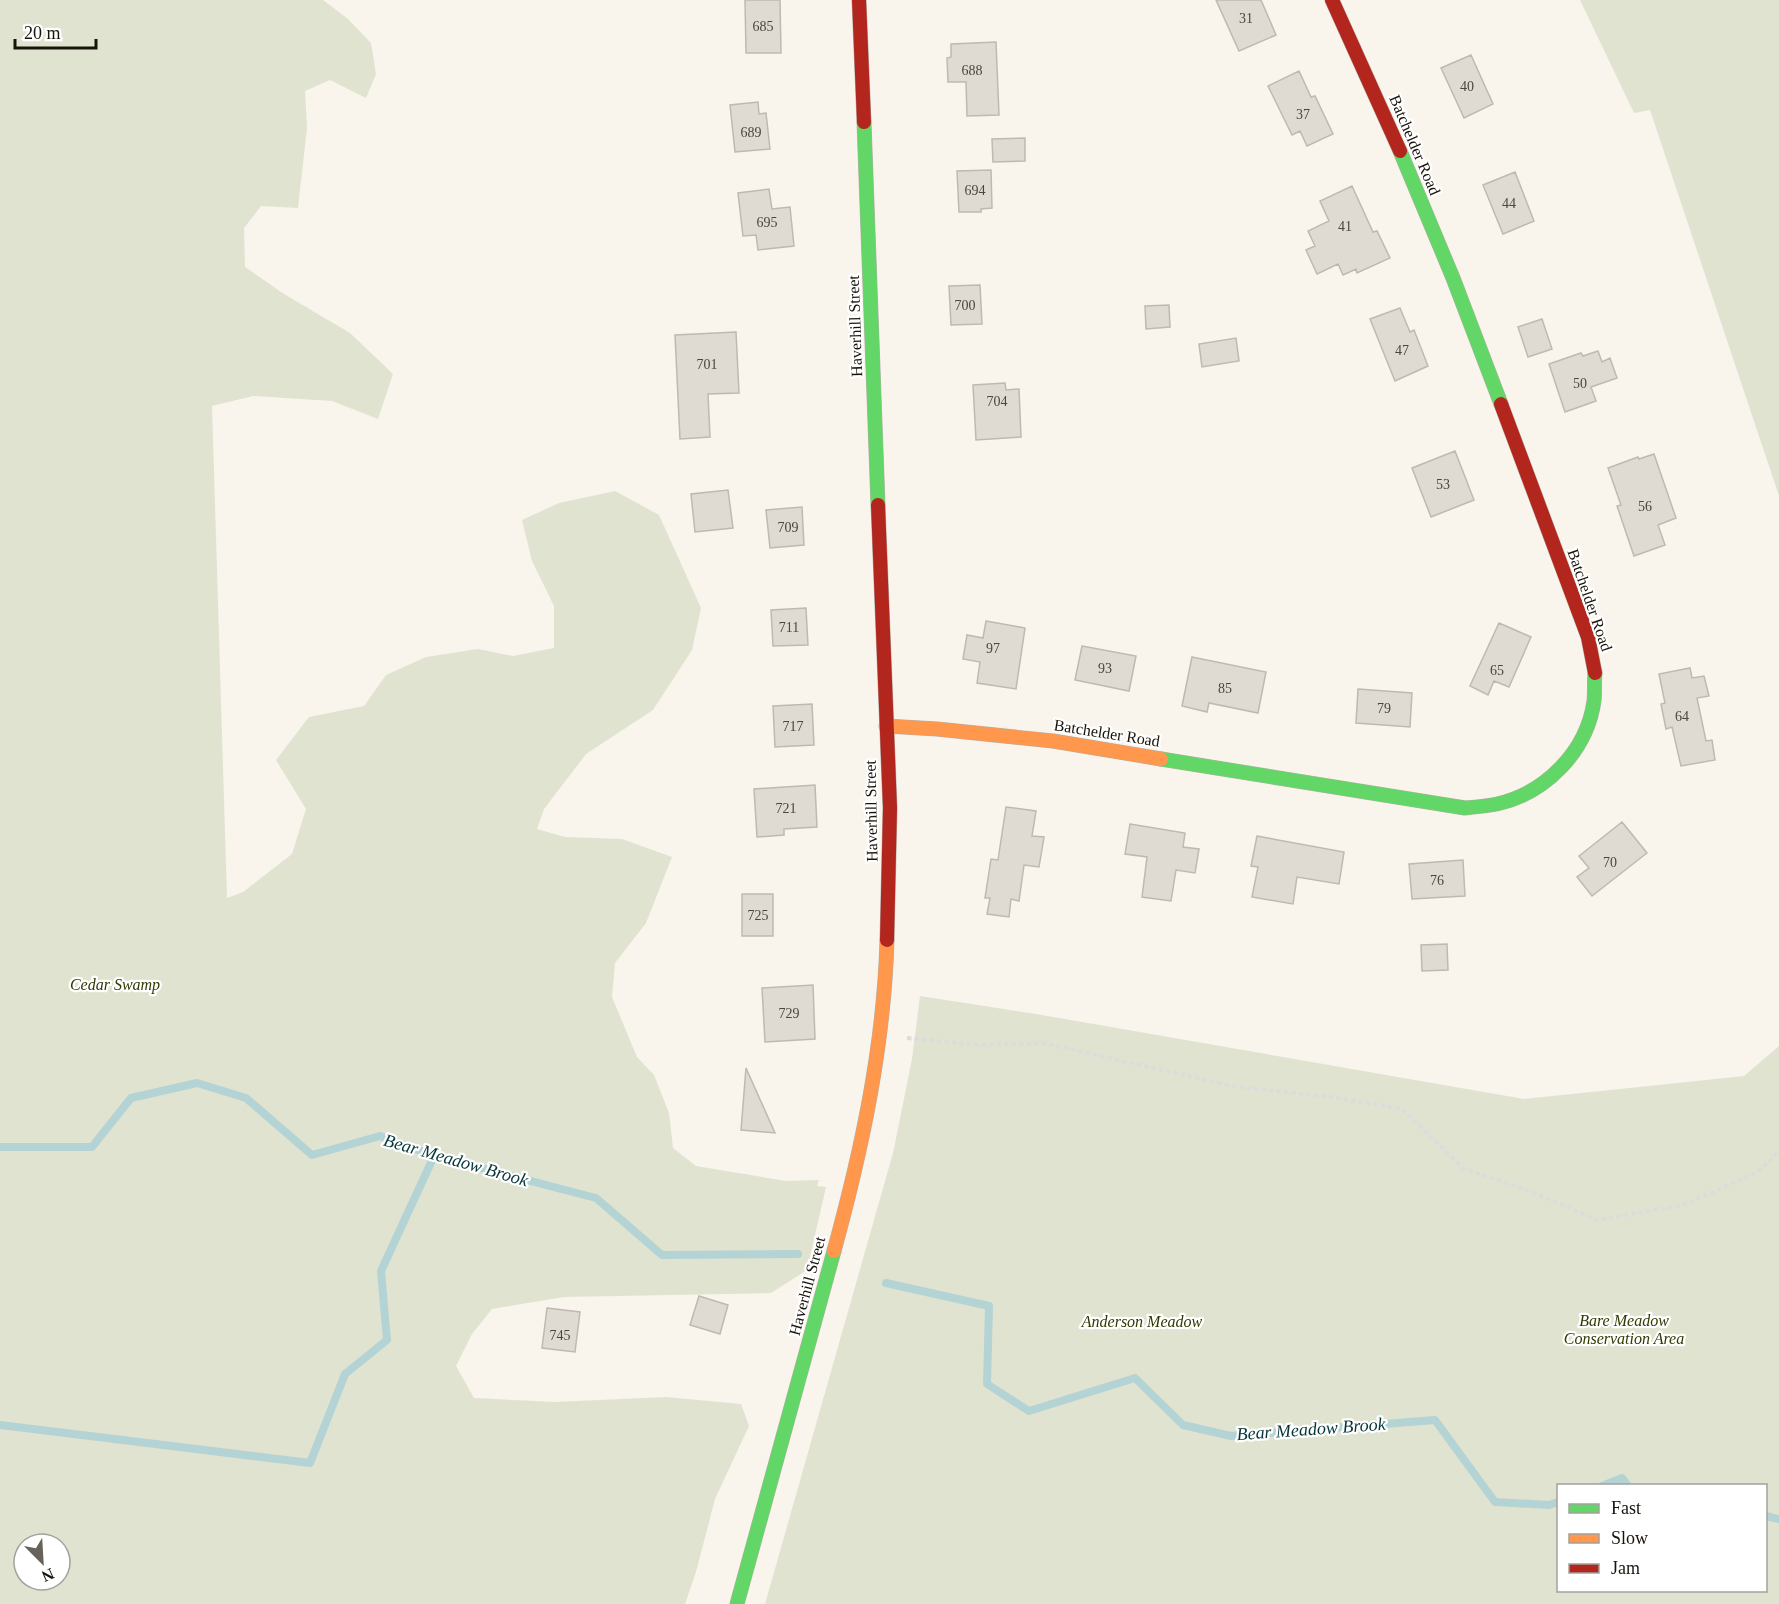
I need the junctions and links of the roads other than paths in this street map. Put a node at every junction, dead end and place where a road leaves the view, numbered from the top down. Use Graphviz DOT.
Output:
graph roads {
  1 [pos="858,0"];
  2 [pos="1332,0"];
  3 [pos="886,726"];
  4 [pos="737,1604"];
  1 -- 3 [label="main road, Haverhill Street"];
  2 -- 3 [label="main road, Batchelder Road"];
  3 -- 4 [label="main road, Haverhill Street"];
}
